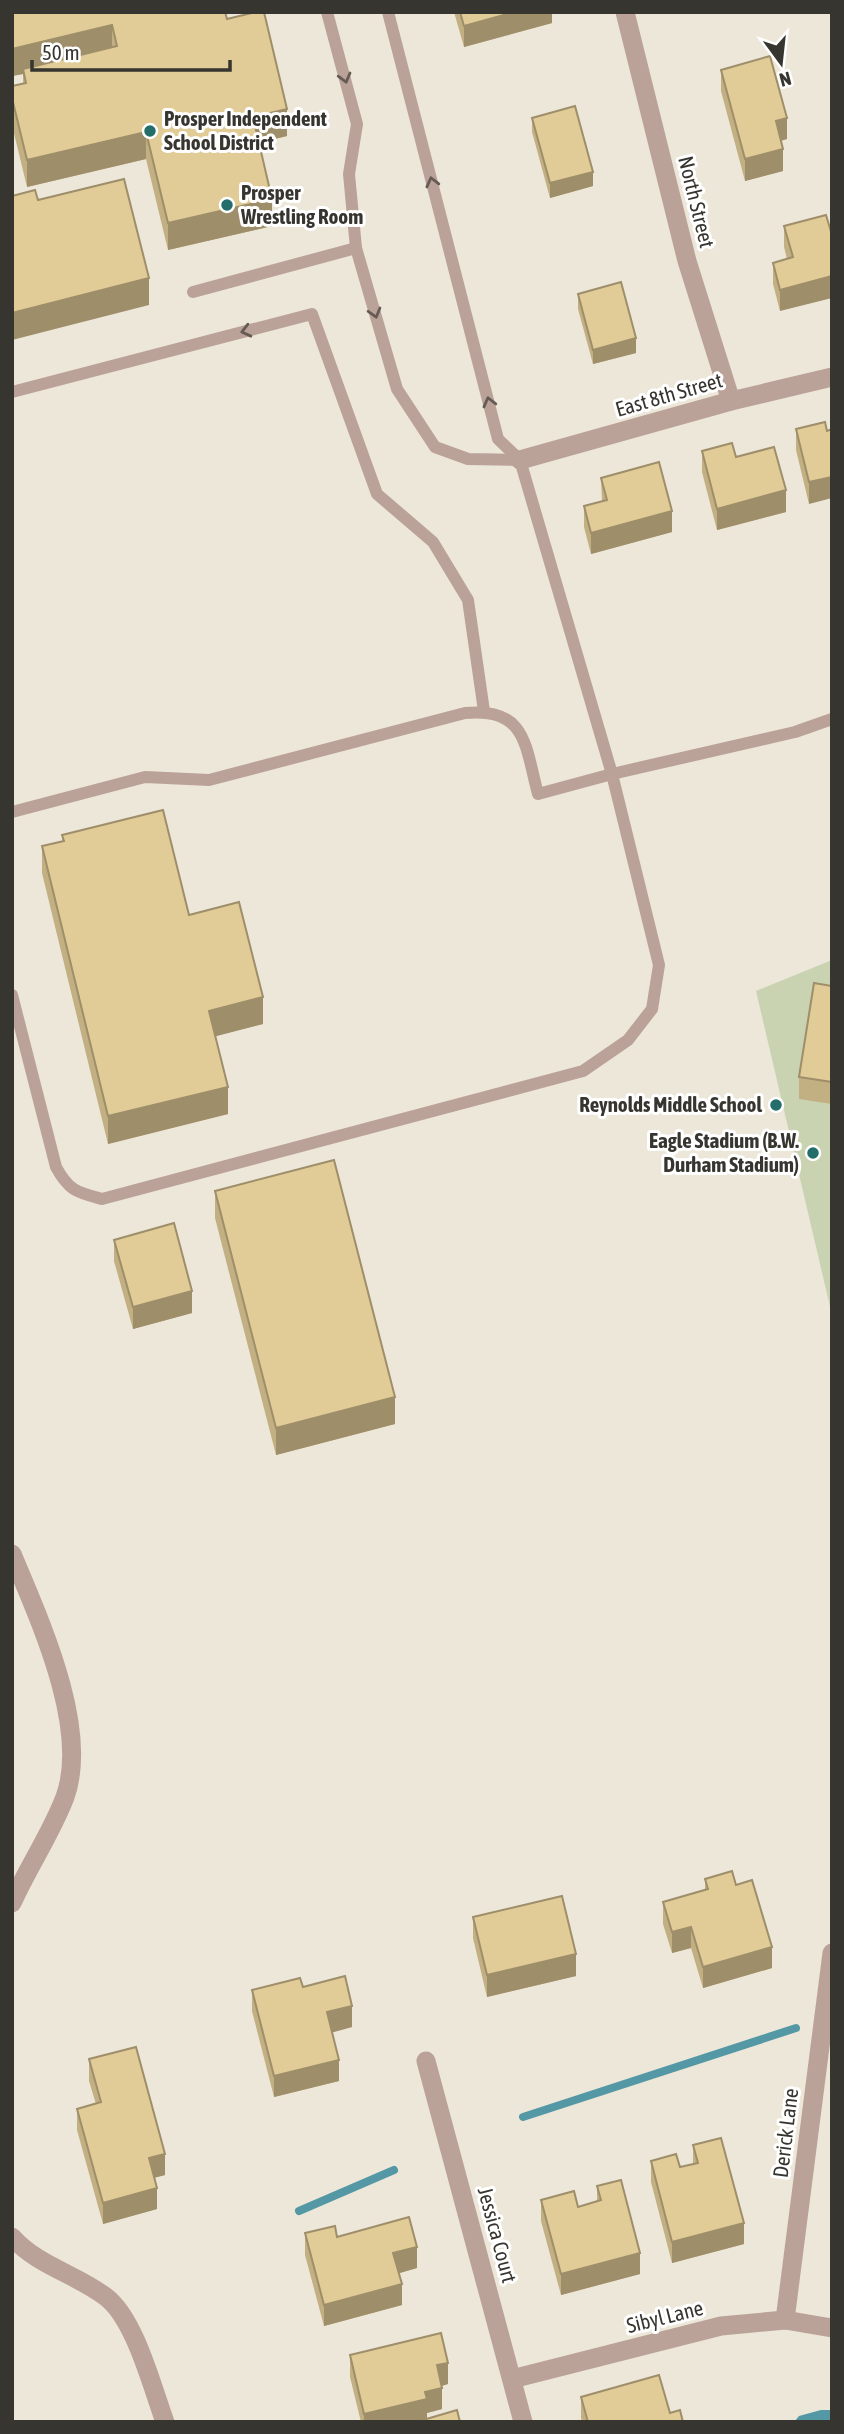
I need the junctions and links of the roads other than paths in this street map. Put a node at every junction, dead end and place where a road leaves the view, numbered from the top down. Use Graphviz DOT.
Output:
graph roads {
  1 [pos="327,12"];
  2 [pos="388,12"];
  3 [pos="625,12"];
  4 [pos="356,248"];
  5 [pos="193,292"];
  6 [pos="832,377"];
  7 [pos="12,393"];
  8 [pos="730,401"];
  9 [pos="520,460"];
  10 [pos="484,711"];
  11 [pos="832,719"];
  12 [pos="612,774"];
  13 [pos="12,812"];
  14 [pos="12,995"];
  15 [pos="12,1554"];
  16 [pos="12,1903"];
  17 [pos="832,1953"];
  18 [pos="426,2061"];
  19 [pos="12,2237"];
  20 [pos="785,2320"];
  21 [pos="832,2328"];
  22 [pos="512,2379"];
  23 [pos="165,2422"];
  24 [pos="523,2422"];
  1 -- 4 [label="lane, one-way"];
  9 -- 2 [label="lane, one-way"];
  3 -- 8 [label="street, North Street"];
  4 -- 5 [label="lane"];
  4 -- 9 [label="lane, one-way"];
  6 -- 8 [label="street, East 8th Street"];
  10 -- 7 [label="lane, one-way"];
  8 -- 9 [label="street, East 8th Street"];
  9 -- 12 [label="lane"];
  10 -- 12 [label="lane"];
  10 -- 13 [label="lane"];
  11 -- 12 [label="lane"];
  12 -- 14 [label="lane"];
  15 -- 16 [label="street"];
  17 -- 20 [label="street, Derick Lane"];
  18 -- 22 [label="street, Jessica Court"];
  19 -- 23 [label="street"];
  20 -- 21 [label="street, Sibyl Lane"];
  20 -- 22 [label="street, Sibyl Lane"];
  22 -- 24 [label="street, Jessica Court"];
}
